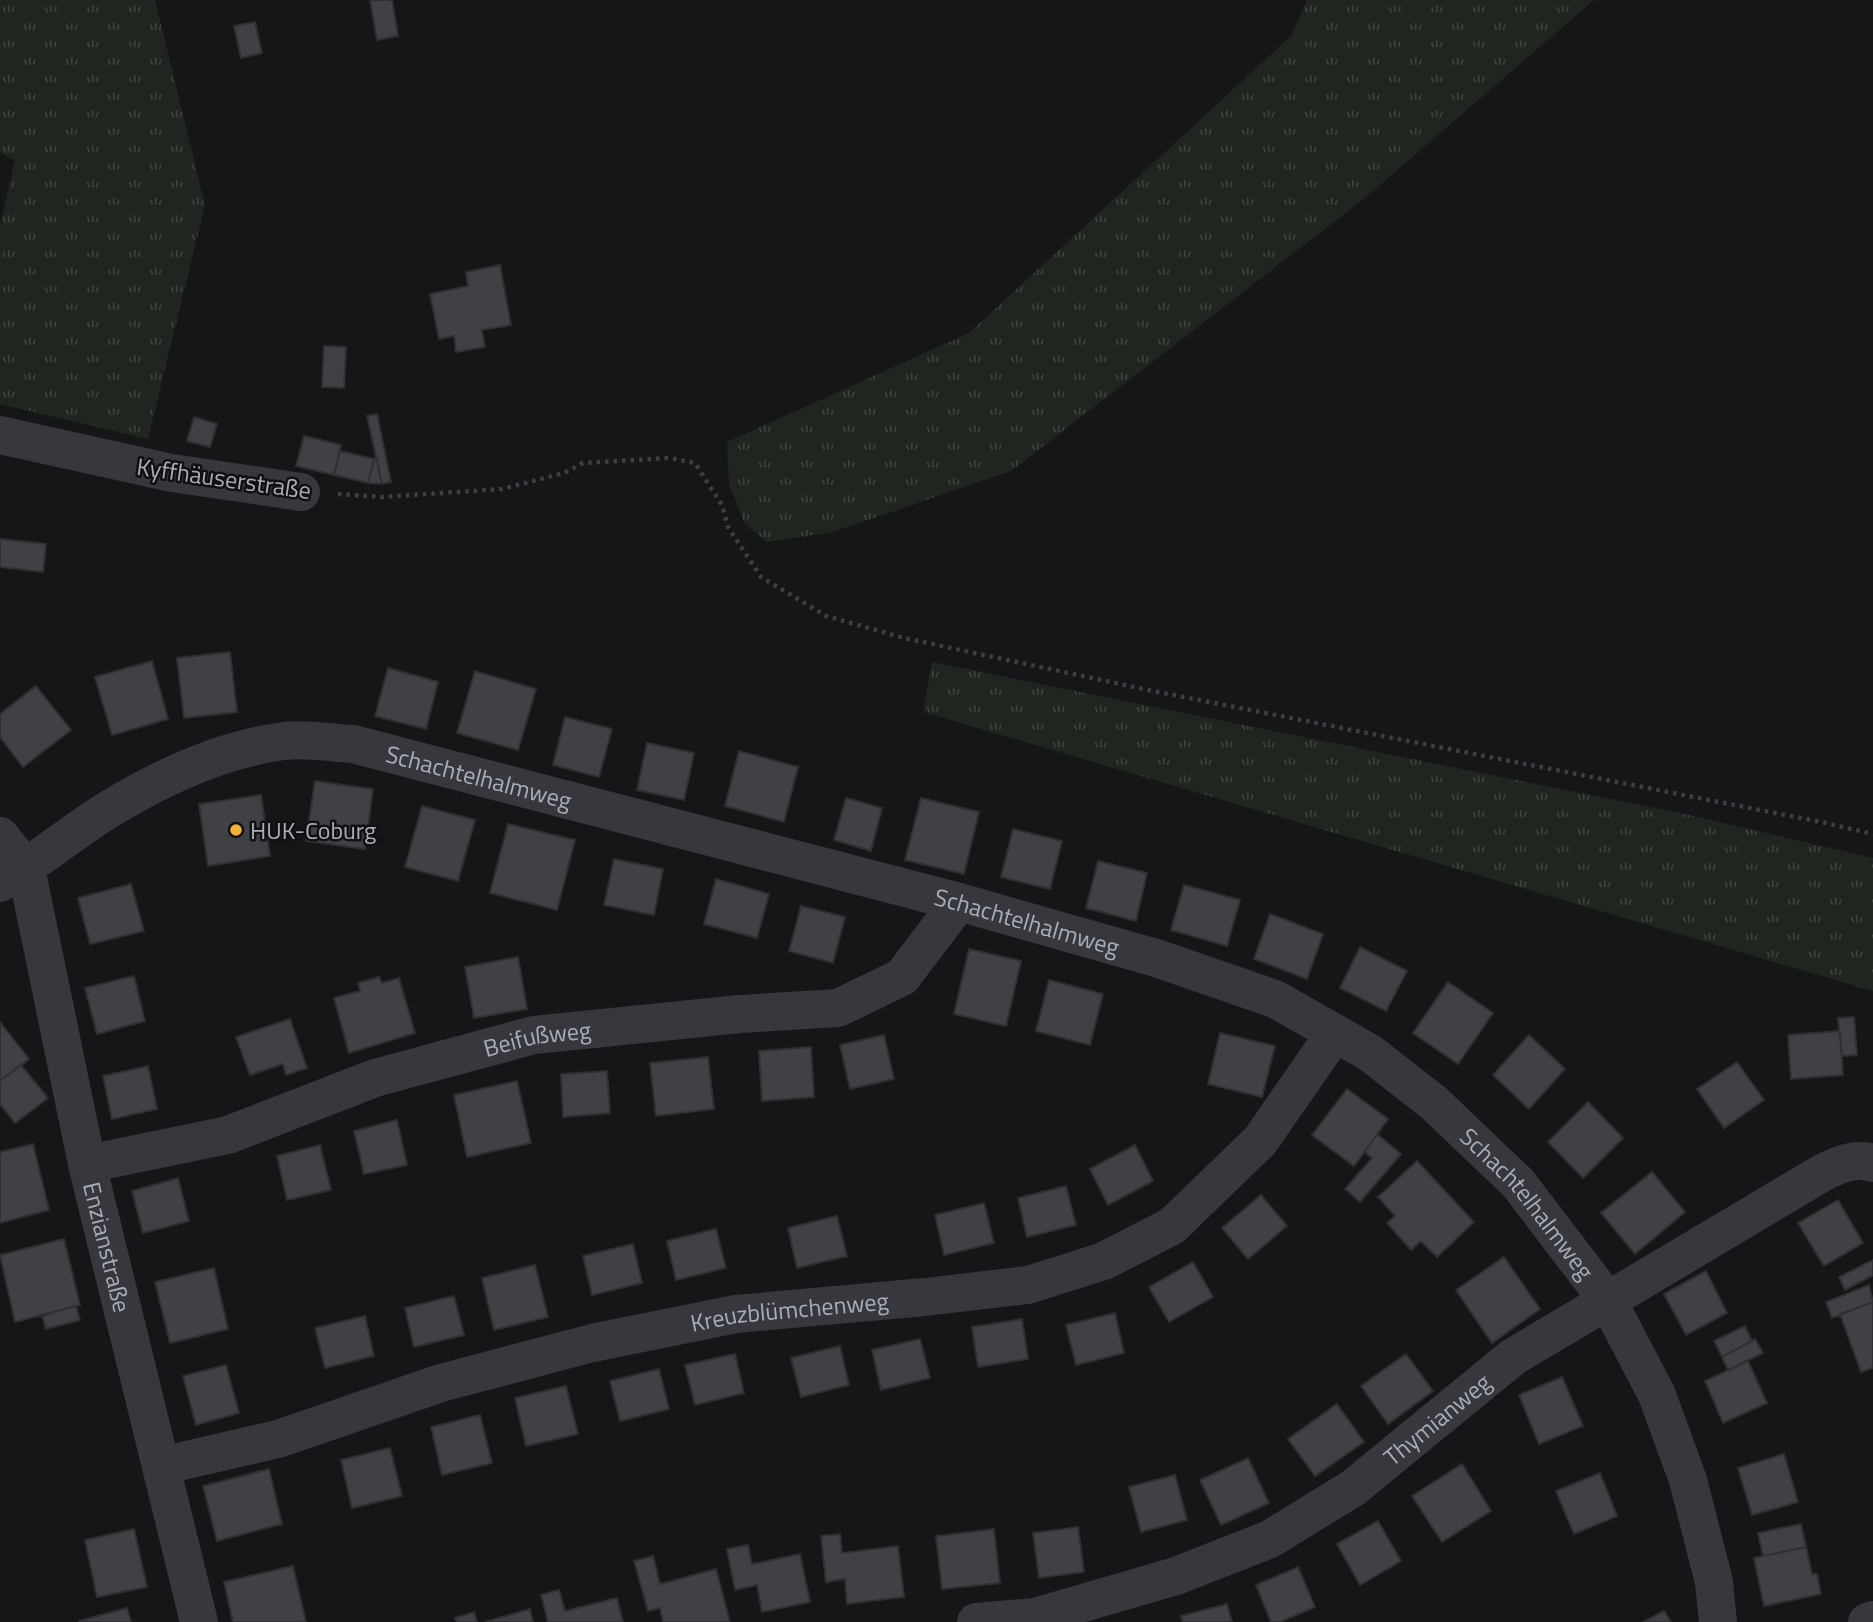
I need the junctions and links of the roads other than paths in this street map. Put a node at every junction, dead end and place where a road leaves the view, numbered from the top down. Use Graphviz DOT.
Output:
graph roads {
  1 [pos="0,435"];
  2 [pos="301,492"];
  3 [pos="0,836"];
  4 [pos="13,876"];
  5 [pos="959,902"];
  6 [pos="1335,1032"];
  7 [pos="1873,1163"];
  8 [pos="87,1164"];
  9 [pos="1608,1301"];
  10 [pos="161,1466"];
  11 [pos="1873,1620"];
  12 [pos="200,1622"];
  13 [pos="976,1622"];
  14 [pos="1718,1622"];
  15 [pos="1867,1622"];
  1 -- 2 [label="street, Kyffhäuserstraße"];
  3 -- 4 [label="street"];
  4 -- 5 [label="street, Schachtelhalmweg"];
  4 -- 8 [label="street, Enzianstraße"];
  5 -- 6 [label="street, Schachtelhalmweg"];
  5 -- 8 [label="street, Beifußweg"];
  6 -- 9 [label="street, Schachtelhalmweg"];
  6 -- 10 [label="street, Kreuzblümchenweg"];
  7 -- 9 [label="street, Thymianweg"];
  8 -- 10 [label="street, Enzianstraße"];
  9 -- 13 [label="street, Thymianweg"];
  9 -- 14 [label="street, Schachtelhalmweg"];
  10 -- 12 [label="street, Enzianstraße"];
  11 -- 15 [label="street"];
}
